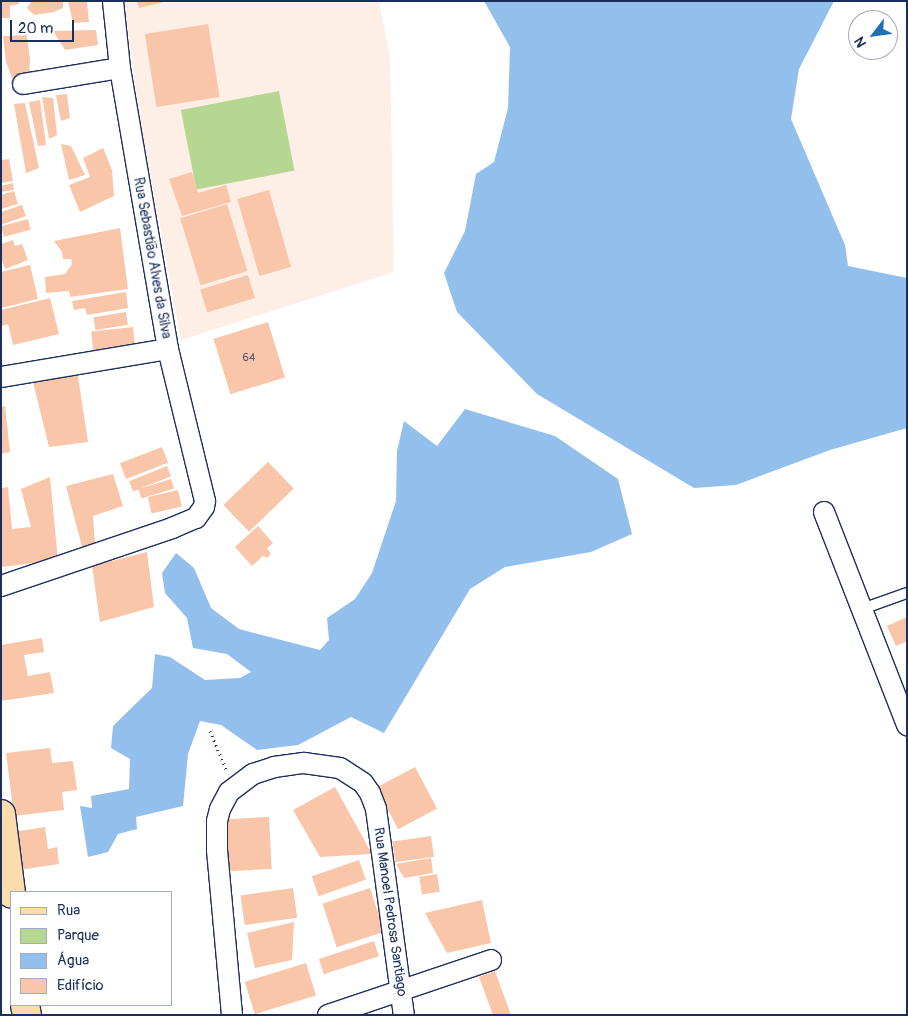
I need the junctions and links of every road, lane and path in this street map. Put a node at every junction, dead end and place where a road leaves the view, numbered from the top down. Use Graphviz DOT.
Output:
graph roads {
  1 [pos="113,1"];
  2 [pos="120,68"];
  3 [pos="22,84"];
  4 [pos="168,349"];
  5 [pos="1,377"];
  6 [pos="824,512"];
  7 [pos="1,586"];
  8 [pos="907,593"];
  9 [pos="862,610"];
  10 [pos="907,725"];
  11 [pos="210,731"];
  12 [pos="234,788"];
  13 [pos="1,814"];
  14 [pos="11,891"];
  15 [pos="491,960"];
  16 [pos="401,991"];
  17 [pos="232,1015"];
  18 [pos="328,1015"];
  19 [pos="404,1015"];
  1 -- 2 [label="street, Rua Sebastião Alves da Silva"];
  2 -- 3 [label="street"];
  2 -- 4 [label="street, Rua Sebastião Alves da Silva"];
  4 -- 5 [label="street"];
  4 -- 7 [label="street, Rua Sebastião Alves da Silva"];
  6 -- 9 [label="street"];
  8 -- 9 [label="lane"];
  9 -- 10 [label="street"];
  11 -- 12 [label="path"];
  12 -- 16 [label="street, Rua Manoel Pedrosa Santiago"];
  12 -- 17 [label="street"];
  13 -- 14 [label="main road"];
  15 -- 16 [label="street"];
  16 -- 18 [label="street"];
  16 -- 19 [label="street, Rua Manoel Pedrosa Santiago"];
}
